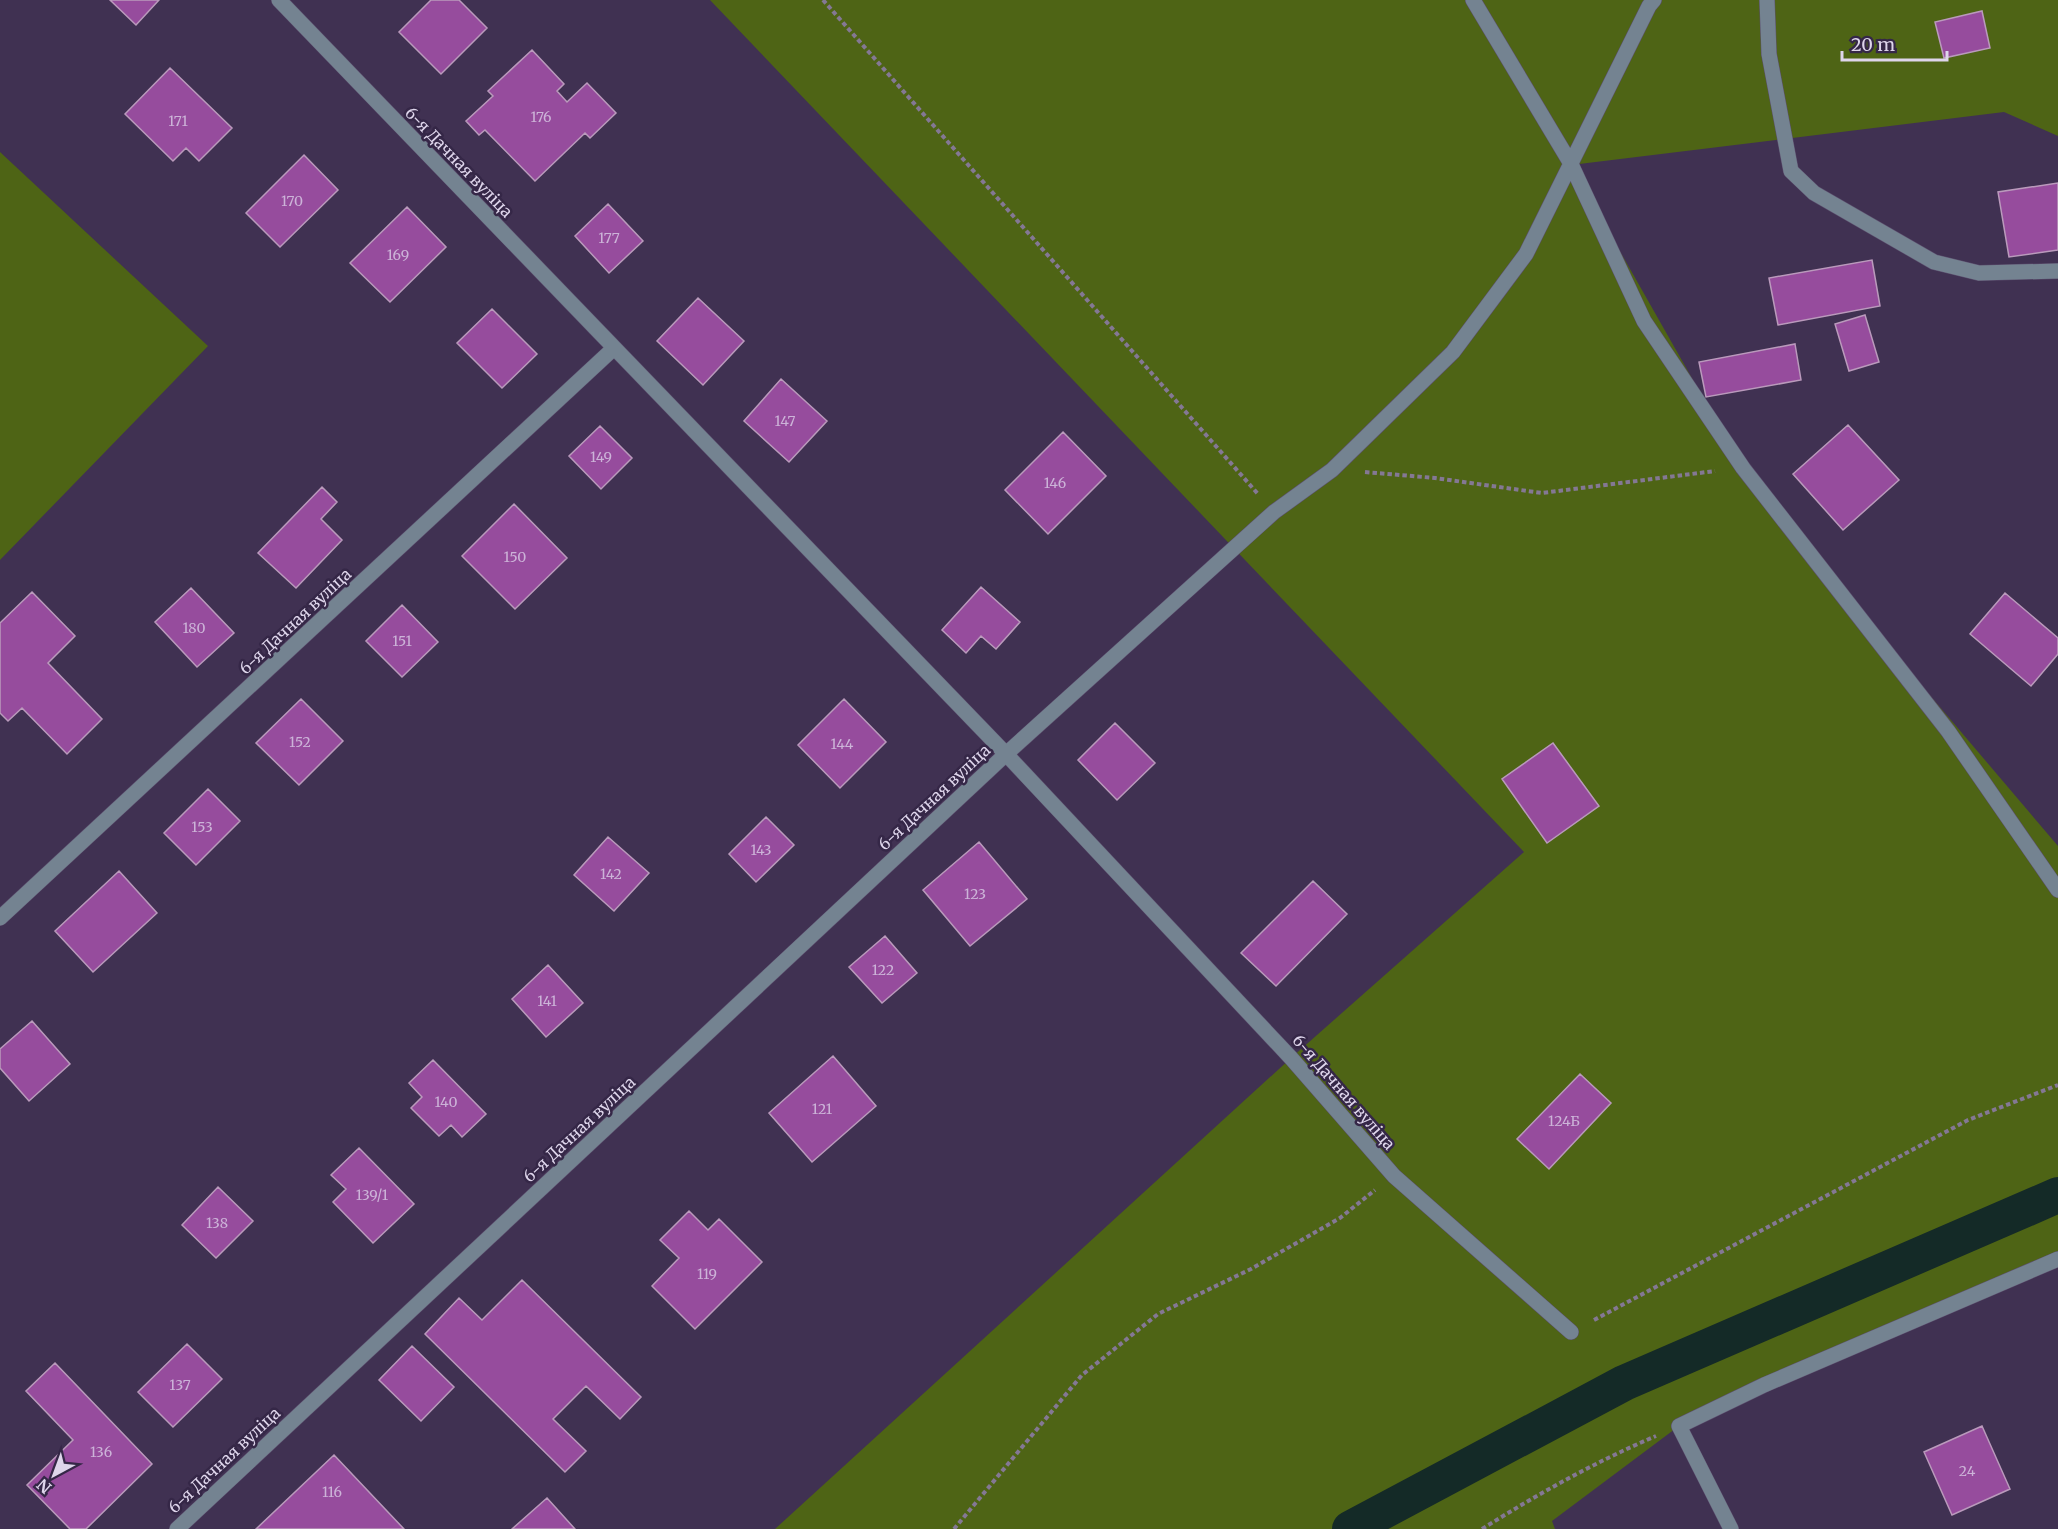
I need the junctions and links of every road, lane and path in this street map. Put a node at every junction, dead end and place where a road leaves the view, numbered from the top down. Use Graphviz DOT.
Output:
graph roads {
  1 [pos="279,0"];
  2 [pos="823,0"];
  3 [pos="1473,0"];
  4 [pos="1654,0"];
  5 [pos="1767,0"];
  6 [pos="1571,164"];
  7 [pos="2058,272"];
  8 [pos="613,349"];
  9 [pos="1743,468"];
  10 [pos="1332,470"];
  11 [pos="1274,512"];
  12 [pos="1006,754"];
  13 [pos="2058,890"];
  14 [pos="0,918"];
  15 [pos="2058,1085"];
  16 [pos="1394,1176"];
  17 [pos="2058,1259"];
  18 [pos="1571,1332"];
  19 [pos="1679,1426"];
  20 [pos="177,1529"];
  21 [pos="954,1529"];
  22 [pos="1482,1529"];
  23 [pos="1731,1529"];
  1 -- 8 [label="street, 6-я Дачная вуліца"];
  2 -- 11 [label="path"];
  3 -- 6 [label="street"];
  4 -- 6 [label="street"];
  5 -- 7 [label="street"];
  6 -- 9 [label="street"];
  6 -- 10 [label="street"];
  8 -- 12 [label="street, 6-я Дачная вуліца"];
  8 -- 14 [label="street, 6-я Дачная вуліца"];
  9 -- 10 [label="path"];
  9 -- 13 [label="street"];
  10 -- 11 [label="street"];
  11 -- 12 [label="street"];
  12 -- 16 [label="street, 6-я Дачная вуліца"];
  12 -- 20 [label="street, 6-я Дачная вуліца"];
  15 -- 18 [label="path"];
  16 -- 18 [label="street, 6-я Дачная вуліца"];
  16 -- 21 [label="path"];
  17 -- 19 [label="street"];
  19 -- 22 [label="path"];
  19 -- 23 [label="street"];
}
